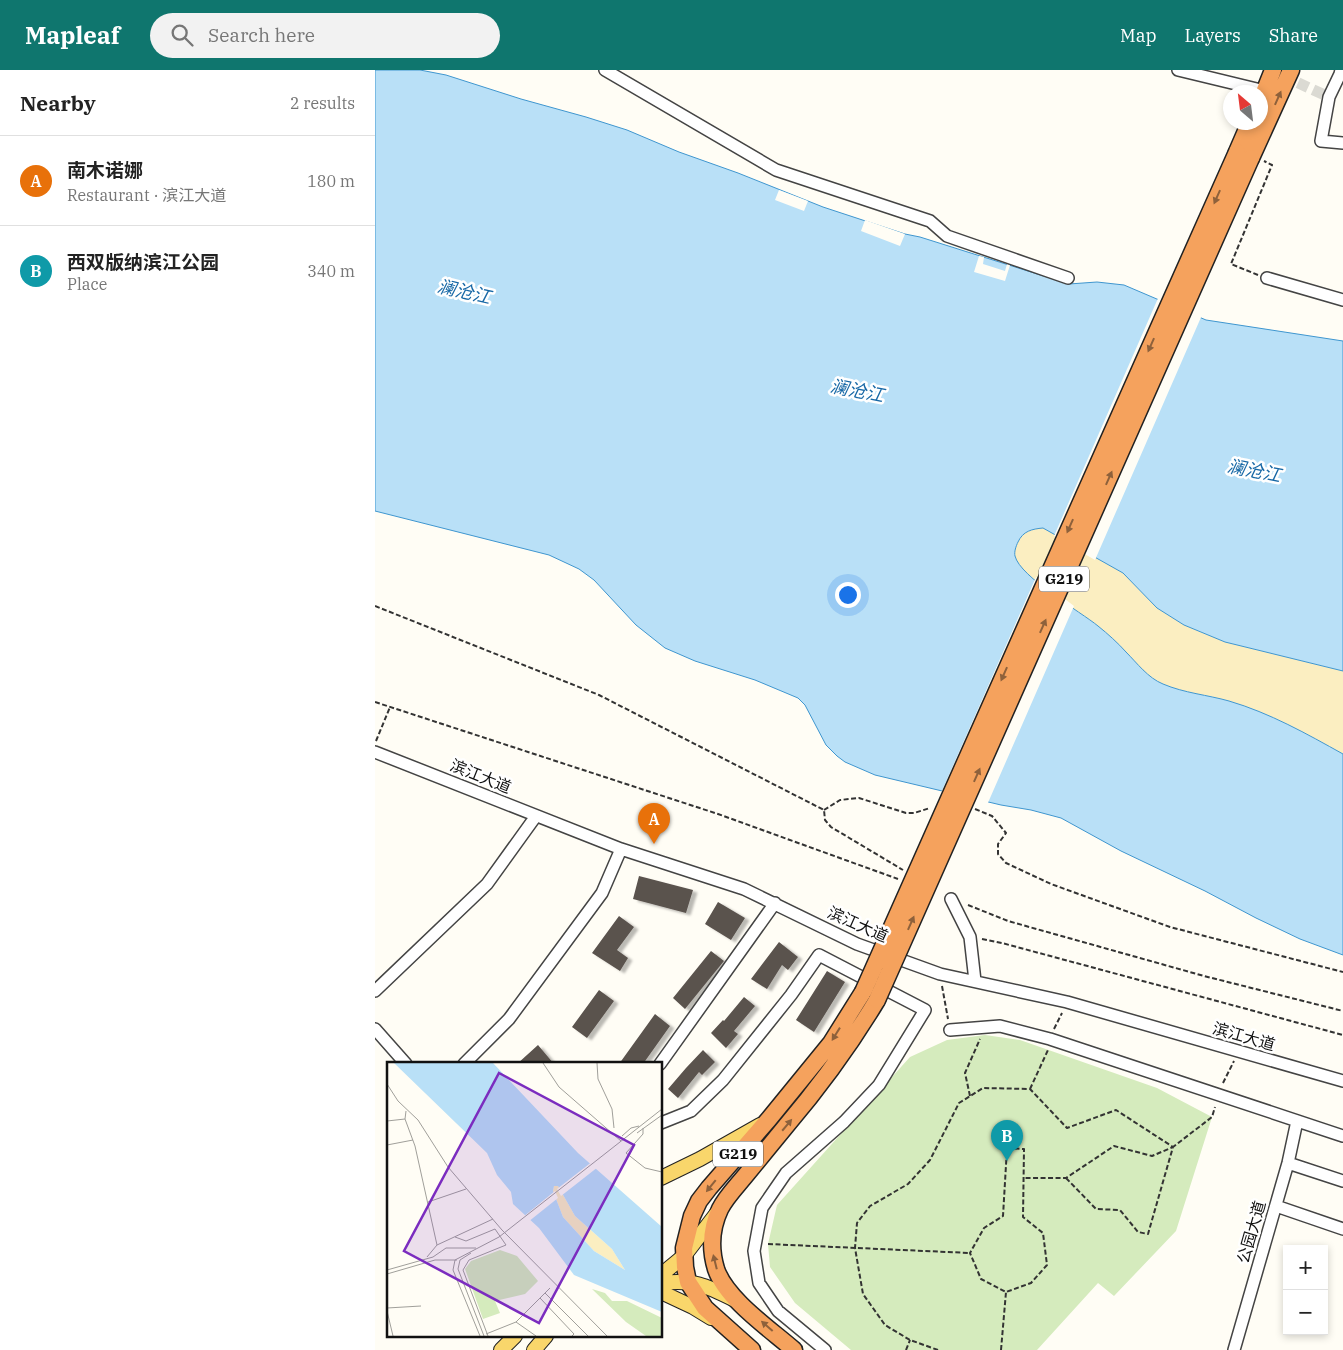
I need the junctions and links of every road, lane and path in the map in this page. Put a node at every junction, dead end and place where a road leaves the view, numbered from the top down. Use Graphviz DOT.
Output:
graph roads {
  1 [pos="605,70"];
  2 [pos="1178,70"];
  3 [pos="1273,70"];
  4 [pos="1291,70"];
  5 [pos="1341,70"];
  6 [pos="1229,85"];
  7 [pos="1267,85"];
  8 [pos="1249,130"];
  9 [pos="1343,143"];
  10 [pos="1247,156"];
  11 [pos="1068,278"];
  12 [pos="1267,278"];
  13 [pos="1343,300"];
  14 [pos="375,606"];
  15 [pos="375,702"];
  16 [pos="390,707"];
  17 [pos="375,743"];
  18 [pos="375,752"];
  19 [pos="937,806"];
  20 [pos="974,808"];
  21 [pos="824,810"];
  22 [pos="536,816"];
  23 [pos="621,849"];
  24 [pos="903,870"];
  25 [pos="906,882"];
  26 [pos="951,899"];
  27 [pos="775,903"];
  28 [pos="970,937"];
  29 [pos="1343,972"];
  30 [pos="940,974"];
  31 [pos="975,981"];
  32 [pos="375,991"];
  33 [pos="870,996"];
  34 [pos="1067,1002"];
  35 [pos="1343,1011"];
  36 [pos="985,1028"];
  37 [pos="375,1029"];
  38 [pos="950,1030"];
  39 [pos="1343,1035"];
  40 [pos="1049,1039"];
  41 [pos="1238,1052"];
  42 [pos="403,1062"];
  43 [pos="466,1062"];
  44 [pos="660,1062"];
  45 [pos="1343,1081"];
  46 [pos="1030,1089"];
  47 [pos="1217,1096"];
  48 [pos="970,1097"];
  49 [pos="769,1119"];
  50 [pos="1297,1121"];
  51 [pos="663,1122"];
  52 [pos="1343,1136"];
  53 [pos="1173,1147"];
  54 [pos="1288,1163"];
  55 [pos="663,1177"];
  56 [pos="1023,1178"];
  57 [pos="1066,1178"];
  58 [pos="1343,1181"];
  59 [pos="1275,1206"];
  60 [pos="719,1210"];
  61 [pos="1343,1229"];
  62 [pos="855,1248"];
  63 [pos="754,1252"];
  64 [pos="970,1253"];
  65 [pos="684,1256"];
  66 [pos="663,1273"];
  67 [pos="688,1282"];
  68 [pos="663,1283"];
  69 [pos="1006,1292"];
  70 [pos="663,1293"];
  71 [pos="740,1303"];
  72 [pos="726,1328"];
  73 [pos="544,1338"];
  74 [pos="910,1340"];
  75 [pos="534,1350"];
  76 [pos="753,1350"];
  77 [pos="794,1350"];
  78 [pos="825,1350"];
  79 [pos="906,1350"];
  80 [pos="938,1350"];
  81 [pos="1001,1350"];
  82 [pos="1234,1350"];
  1 -- 11 [label="street"];
  2 -- 6 [label="street"];
  3 -- 7 [label="highway"];
  10 -- 4 [label="highway, G219, one-way"];
  5 -- 9 [label="street"];
  8 -- 10 [label="highway, G219"];
  10 -- 12 [label="path"];
  10 -- 33 [label="highway, G219, bridge"];
  12 -- 13 [label="street"];
  14 -- 21 [label="path"];
  15 -- 16 [label="path"];
  16 -- 17 [label="path"];
  16 -- 25 [label="path"];
  18 -- 22 [label="street, 滨江大道"];
  19 -- 21 [label="path"];
  20 -- 29 [label="path"];
  21 -- 24 [label="path"];
  22 -- 23 [label="street, 滨江大道"];
  22 -- 32 [label="street"];
  23 -- 27 [label="street, 滨江大道"];
  23 -- 43 [label="street"];
  26 -- 28 [label="street"];
  26 -- 35 [label="path"];
  27 -- 30 [label="street, 滨江大道"];
  27 -- 44 [label="street"];
  28 -- 31 [label="street"];
  28 -- 39 [label="path"];
  30 -- 31 [label="street, 滨江大道"];
  30 -- 38 [label="path"];
  31 -- 34 [label="street, 滨江大道"];
  33 -- 49 [label="highway, G219, one-way"];
  60 -- 33 [label="highway, G219, one-way"];
  34 -- 40 [label="path"];
  34 -- 41 [label="street, 滨江大道"];
  36 -- 38 [label="street"];
  36 -- 40 [label="street"];
  36 -- 48 [label="path"];
  37 -- 42 [label="street"];
  40 -- 46 [label="path"];
  40 -- 47 [label="street"];
  41 -- 45 [label="street, 滨江大道"];
  41 -- 47 [label="path"];
  46 -- 48 [label="path"];
  46 -- 53 [label="path"];
  47 -- 50 [label="street"];
  47 -- 53 [label="path"];
  48 -- 62 [label="path"];
  49 -- 55 [label="main road"];
  49 -- 65 [label="highway, G219, one-way"];
  50 -- 52 [label="street"];
  50 -- 54 [label="street, 公园大道"];
  51 -- 63 [label="street"];
  53 -- 57 [label="path"];
  53 -- 57 [label="path"];
  54 -- 58 [label="street"];
  54 -- 59 [label="street, 公园大道"];
  56 -- 57 [label="path"];
  56 -- 64 [label="path"];
  56 -- 69 [label="path"];
  59 -- 61 [label="street"];
  59 -- 82 [label="street, 公园大道"];
  60 -- 65 [label="main road"];
  71 -- 60 [label="highway, G219, one-way"];
  62 -- 63 [label="path"];
  62 -- 64 [label="path"];
  62 -- 74 [label="path"];
  63 -- 78 [label="street"];
  64 -- 69 [label="path"];
  65 -- 66 [label="main road"];
  65 -- 67 [label="highway, G219"];
  67 -- 68 [label="main road"];
  67 -- 71 [label="main road"];
  67 -- 72 [label="highway, G219"];
  69 -- 81 [label="path"];
  70 -- 72 [label="main road"];
  77 -- 71 [label="highway, G219, one-way"];
  72 -- 76 [label="highway, G219"];
  73 -- 75 [label="main road"];
  74 -- 79 [label="path"];
  74 -- 80 [label="path"];
}
